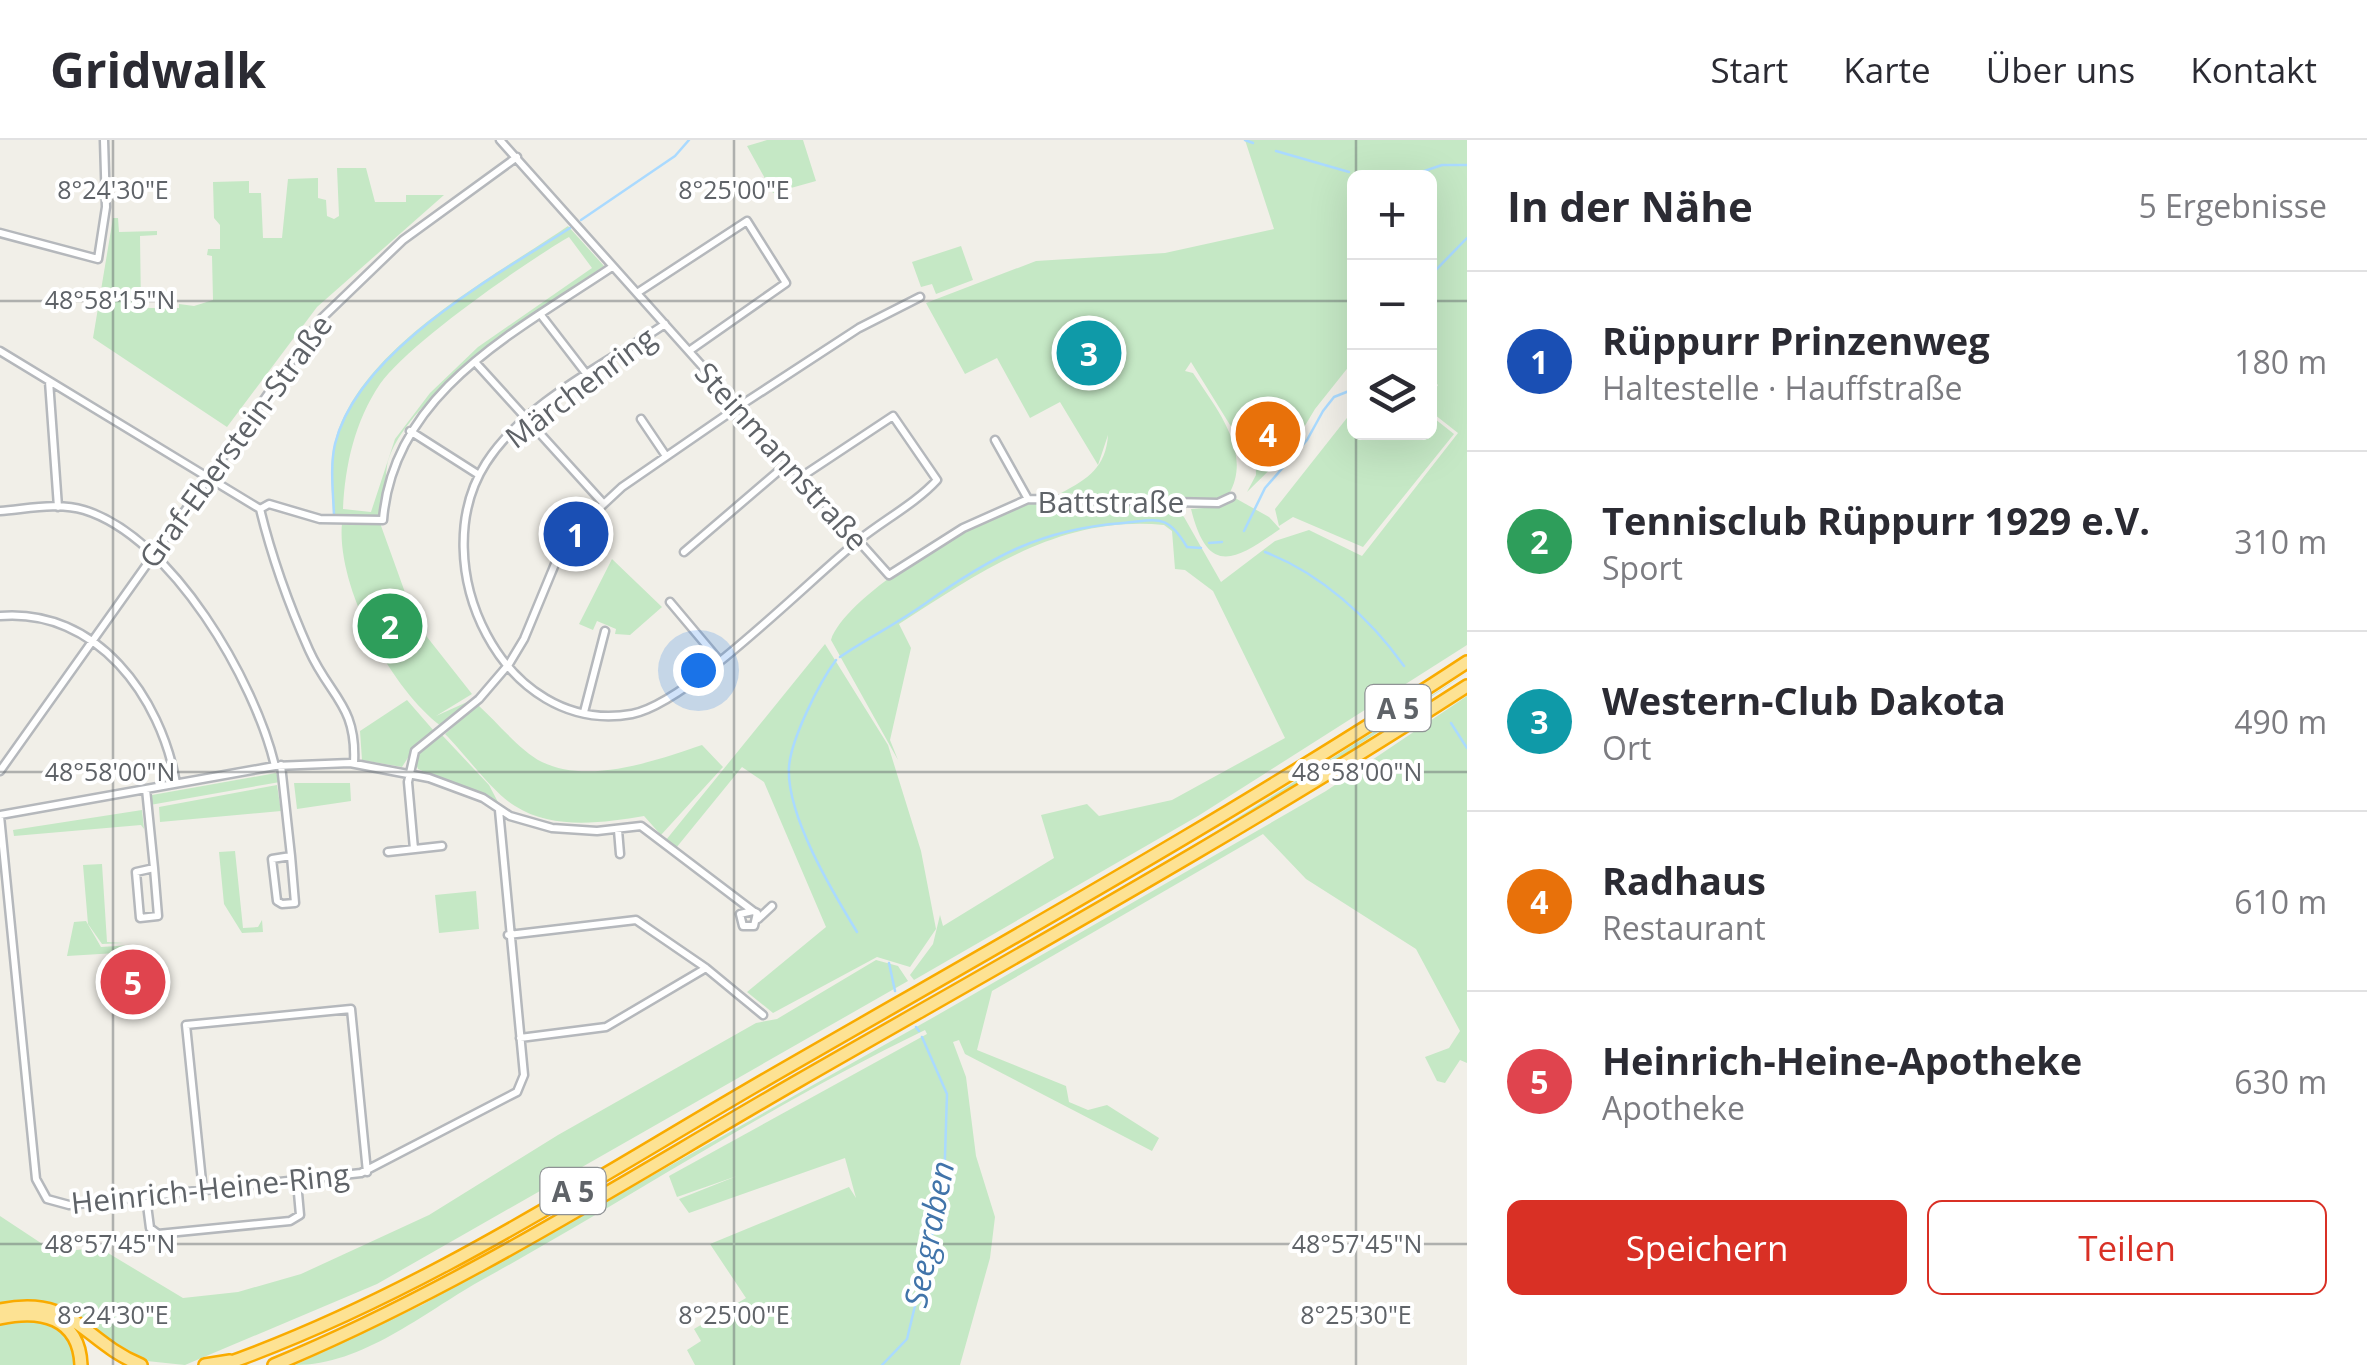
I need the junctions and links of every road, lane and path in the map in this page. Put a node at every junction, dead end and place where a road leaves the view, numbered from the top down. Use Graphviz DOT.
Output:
graph roads {
  1 [pos="104,140"];
  2 [pos="500,140"];
  3 [pos="517,157"];
  4 [pos="0,233"];
  5 [pos="612,267"];
  6 [pos="637,294"];
  7 [pos="920,298"];
  8 [pos="541,314"];
  9 [pos="664,324"];
  10 [pos="0,351"];
  11 [pos="689,351"];
  12 [pos="475,362"];
  13 [pos="588,376"];
  14 [pos="49,380"];
  15 [pos="738,407"];
  16 [pos="527,418"];
  17 [pos="641,419"];
  18 [pos="410,431"];
  19 [pos="995,440"];
  20 [pos="666,456"];
  21 [pos="788,463"];
  22 [pos="479,475"];
  23 [pos="206,477"];
  24 [pos="800,477"];
  25 [pos="1231,497"];
  26 [pos="1028,499"];
  27 [pos="604,502"];
  28 [pos="58,507"];
  29 [pos="260,509"];
  30 [pos="0,511"];
  31 [pos="858,540"];
  32 [pos="684,552"];
  33 [pos="153,554"];
  34 [pos="888,575"];
  35 [pos="670,602"];
  36 [pos="0,616"];
  37 [pos="605,630"];
  38 [pos="91,641"];
  39 [pos="718,660"];
  40 [pos="1467,662"];
  41 [pos="508,664"];
  42 [pos="1467,686"];
  43 [pos="584,712"];
  44 [pos="354,763"];
  45 [pos="278,765"];
  46 [pos="0,770"];
  47 [pos="408,772"];
  48 [pos="176,782"];
  49 [pos="146,789"];
  50 [pos="499,810"];
  51 [pos="0,816"];
  52 [pos="618,830"];
  53 [pos="442,846"];
  54 [pos="414,849"];
  55 [pos="388,852"];
  56 [pos="620,854"];
  57 [pos="291,856"];
  58 [pos="154,868"];
  59 [pos="772,906"];
  60 [pos="508,935"];
  61 [pos="706,968"];
  62 [pos="763,1015"];
  63 [pos="520,1038"];
  64 [pos="367,1172"];
  65 [pos="297,1182"];
  66 [pos="204,1191"];
  67 [pos="146,1197"];
  68 [pos="0,1310"];
  69 [pos="0,1318"];
  70 [pos="239,1360"];
  71 [pos="81,1365"];
  72 [pos="141,1365"];
  73 [pos="205,1365"];
  74 [pos="224,1365"];
  75 [pos="274,1365"];
  1 -- 4 [label="street"];
  2 -- 3 [label="street, Steinmannstraße"];
  3 -- 5 [label="street, Steinmannstraße"];
  3 -- 23 [label="street, Graf-Eberstein-Straße"];
  5 -- 6 [label="street, Steinmannstraße"];
  5 -- 8 [label="street"];
  6 -- 9 [label="street, Steinmannstraße"];
  6 -- 11 [label="street"];
  7 -- 15 [label="street"];
  8 -- 12 [label="street"];
  8 -- 13 [label="street"];
  9 -- 11 [label="street, Steinmannstraße"];
  9 -- 13 [label="street, Märchenring"];
  10 -- 14 [label="street"];
  11 -- 15 [label="street, Steinmannstraße"];
  12 -- 16 [label="street"];
  12 -- 18 [label="street"];
  13 -- 16 [label="street, Märchenring"];
  14 -- 23 [label="street"];
  14 -- 28 [label="street"];
  15 -- 20 [label="street"];
  15 -- 21 [label="street, Steinmannstraße"];
  16 -- 22 [label="street, Märchenring"];
  16 -- 27 [label="street"];
  17 -- 20 [label="street"];
  18 -- 22 [label="street"];
  18 -- 29 [label="street"];
  19 -- 26 [label="street"];
  20 -- 27 [label="street"];
  21 -- 24 [label="street, Steinmannstraße"];
  21 -- 32 [label="street"];
  22 -- 41 [label="street, Märchenring"];
  23 -- 29 [label="street"];
  23 -- 33 [label="street, Graf-Eberstein-Straße"];
  24 -- 31 [label="street, Steinmannstraße"];
  24 -- 31 [label="street, Märchenring"];
  25 -- 26 [label="street, Battstraße"];
  26 -- 34 [label="street, Battstraße"];
  27 -- 41 [label="street"];
  28 -- 30 [label="street"];
  28 -- 33 [label="street"];
  29 -- 44 [label="street"];
  31 -- 34 [label="street, Steinmannstraße"];
  31 -- 39 [label="street, Märchenring"];
  33 -- 38 [label="street, Graf-Eberstein-Straße"];
  33 -- 45 [label="street"];
  35 -- 39 [label="street"];
  36 -- 38 [label="street"];
  37 -- 43 [label="street"];
  38 -- 46 [label="street, Graf-Eberstein-Straße"];
  38 -- 48 [label="street"];
  39 -- 43 [label="street, Märchenring"];
  40 -- 70 [label="highway, A 5"];
  41 -- 43 [label="street, Märchenring"];
  41 -- 47 [label="street"];
  42 -- 75 [label="highway, A 5"];
  44 -- 45 [label="street"];
  44 -- 47 [label="street"];
  45 -- 48 [label="street"];
  45 -- 57 [label="street"];
  47 -- 50 [label="street"];
  47 -- 54 [label="street"];
  48 -- 49 [label="street"];
  49 -- 51 [label="street"];
  49 -- 58 [label="street"];
  50 -- 52 [label="street"];
  50 -- 60 [label="street, Heinrich-Heine-Ring"];
  51 -- 67 [label="street, Heinrich-Heine-Ring"];
  52 -- 56 [label="street"];
  52 -- 59 [label="street"];
  53 -- 54 [label="street"];
  54 -- 55 [label="street"];
  57 -- 57 [label="street"];
  58 -- 58 [label="street"];
  60 -- 61 [label="street"];
  60 -- 63 [label="street, Heinrich-Heine-Ring"];
  61 -- 62 [label="street"];
  61 -- 63 [label="street"];
  63 -- 64 [label="street, Heinrich-Heine-Ring"];
  64 -- 65 [label="street, Heinrich-Heine-Ring"];
  64 -- 66 [label="street"];
  65 -- 66 [label="street, Heinrich-Heine-Ring"];
  65 -- 67 [label="street"];
  66 -- 67 [label="street, Heinrich-Heine-Ring"];
  68 -- 72 [label="highway"];
  69 -- 71 [label="highway"];
  70 -- 73 [label="highway"];
  70 -- 74 [label="highway, A 5"];
}
